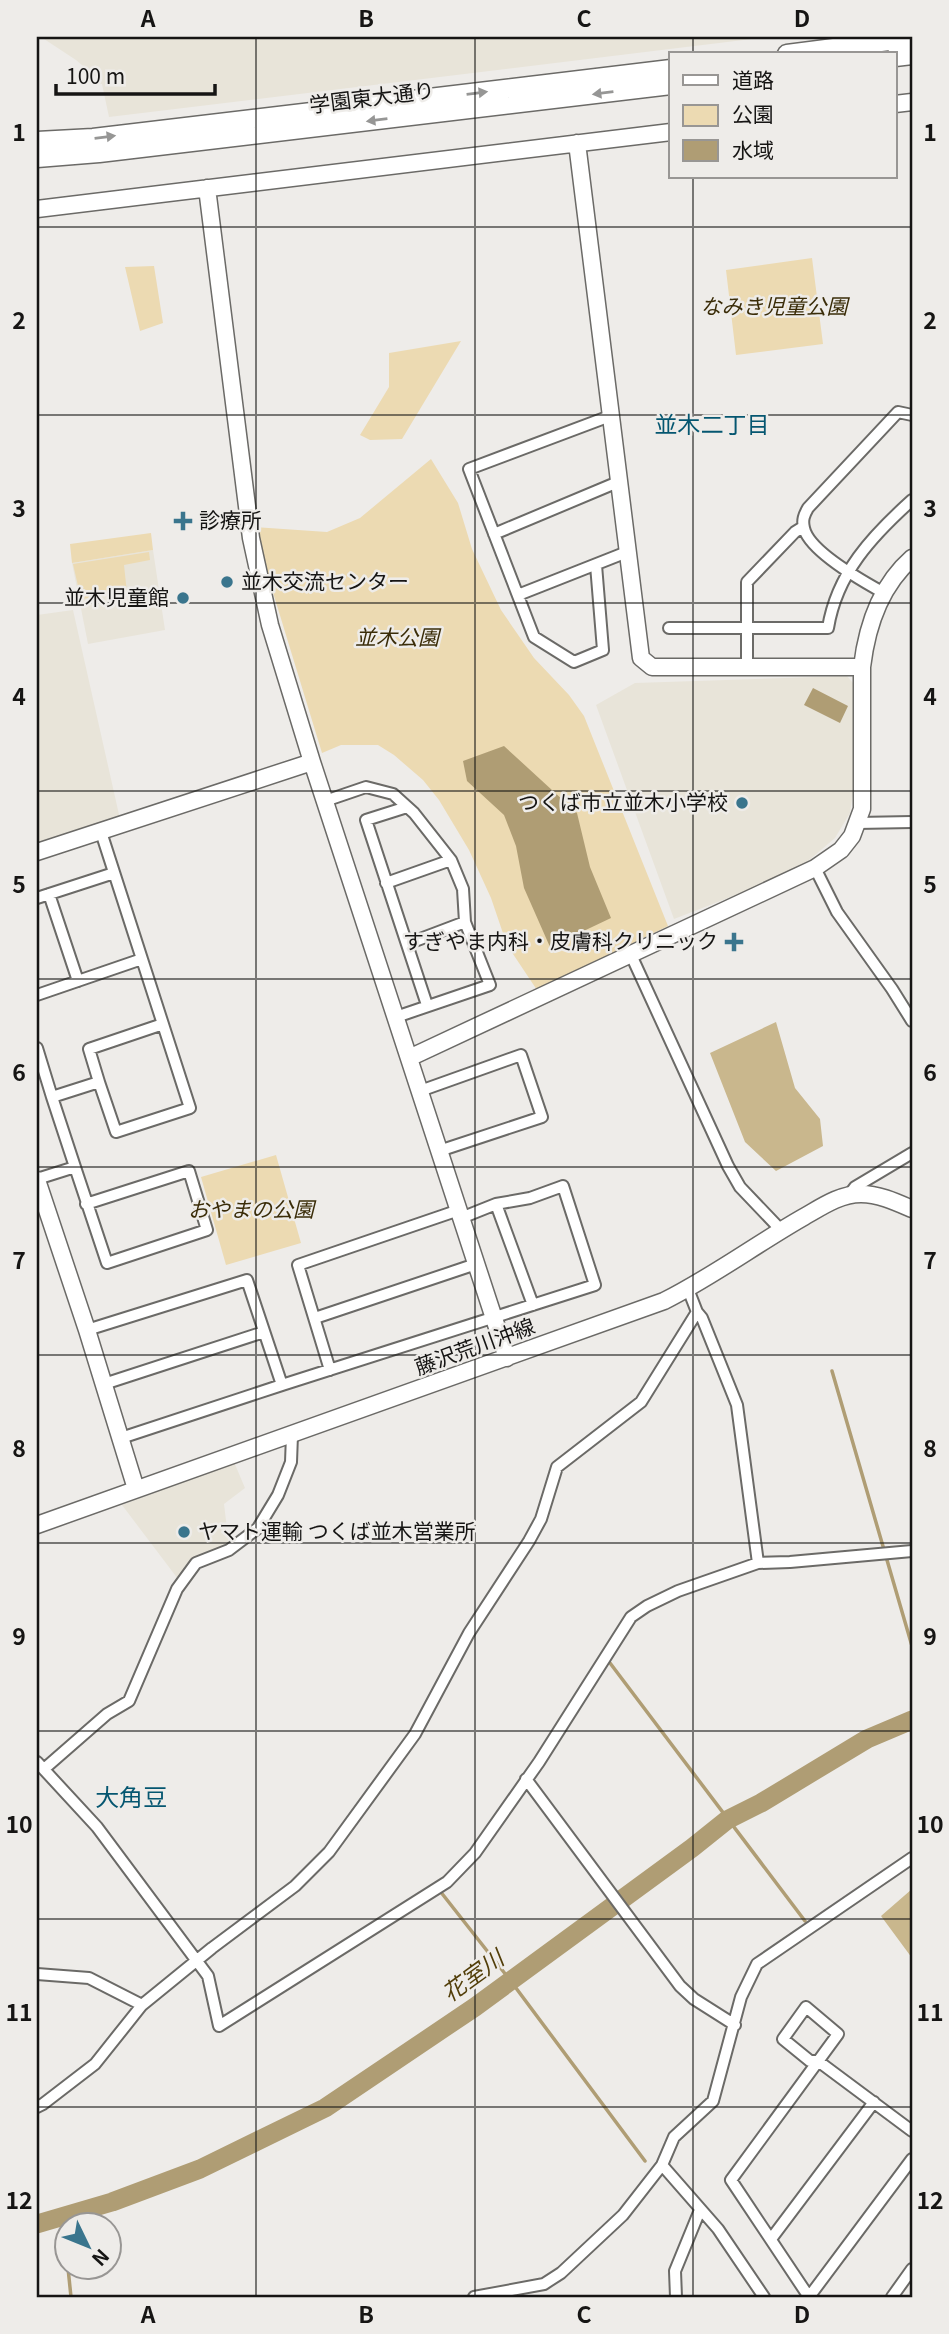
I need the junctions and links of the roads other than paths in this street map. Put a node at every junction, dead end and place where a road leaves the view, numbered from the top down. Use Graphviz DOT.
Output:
graph roads {
  1 [pos="912,38"];
  2 [pos="803,52"];
  3 [pos="669,69"];
  4 [pos="669,85"];
  5 [pos="669,132"];
  6 [pos="37,141"];
  7 [pos="577,143"];
  8 [pos="37,158"];
  9 [pos="207,188"];
  10 [pos="37,209"];
  11 [pos="912,415"];
  12 [pos="610,416"];
  13 [pos="618,482"];
  14 [pos="912,500"];
  15 [pos="803,527"];
  16 [pos="494,534"];
  17 [pos="627,552"];
  18 [pos="912,558"];
  19 [pos="596,565"];
  20 [pos="847,573"];
  21 [pos="884,593"];
  22 [pos="518,595"];
  23 [pos="669,628"];
  24 [pos="747,628"];
  25 [pos="747,667"];
  26 [pos="862,667"];
  27 [pos="312,762"];
  28 [pos="325,801"];
  29 [pos="407,807"];
  30 [pos="912,822"];
  31 [pos="858,823"];
  32 [pos="101,831"];
  33 [pos="37,852"];
  34 [pos="450,860"];
  35 [pos="815,868"];
  36 [pos="114,873"];
  37 [pos="386,883"];
  38 [pos="49,894"];
  39 [pos="37,898"];
  40 [pos="465,922"];
  41 [pos="407,944"];
  42 [pos="631,955"];
  43 [pos="142,959"];
  44 [pos="78,981"];
  45 [pos="37,995"];
  46 [pos="427,1006"];
  47 [pos="396,1017"];
  48 [pos="912,1021"];
  49 [pos="163,1024"];
  50 [pos="37,1048"];
  51 [pos="409,1058"];
  52 [pos="99,1082"];
  53 [pos="420,1091"];
  54 [pos="52,1097"];
  55 [pos="439,1151"];
  56 [pos="912,1153"];
  57 [pos="75,1167"];
  58 [pos="37,1180"];
  59 [pos="849,1195"];
  60 [pos="496,1203"];
  61 [pos="86,1204"];
  62 [pos="912,1209"];
  63 [pos="460,1214"];
  64 [pos="781,1230"];
  65 [pos="476,1264"];
  66 [pos="688,1289"];
  67 [pos="533,1306"];
  68 [pos="697,1312"];
  69 [pos="314,1318"];
  70 [pos="494,1318"];
  71 [pos="87,1330"];
  72 [pos="264,1332"];
  73 [pos="507,1357"];
  74 [pos="330,1370"];
  75 [pos="104,1384"];
  76 [pos="282,1385"];
  77 [pos="292,1435"];
  78 [pos="121,1438"];
  79 [pos="136,1489"];
  80 [pos="38,1522"];
  81 [pos="912,1551"];
  82 [pos="758,1563"];
  83 [pos="40,1765"];
  84 [pos="526,1779"];
  85 [pos="912,1858"];
  86 [pos="197,1960"];
  87 [pos="37,1974"];
  88 [pos="142,2005"];
  89 [pos="735,2025"];
  90 [pos="818,2061"];
  91 [pos="874,2102"];
  92 [pos="37,2107"];
  93 [pos="912,2131"];
  94 [pos="912,2159"];
  95 [pos="662,2165"];
  96 [pos="700,2210"];
  97 [pos="771,2239"];
  98 [pos="912,2269"];
  99 [pos="474,2297"];
  100 [pos="676,2297"];
  101 [pos="764,2297"];
  102 [pos="809,2297"];
  103 [pos="892,2297"];
  1 -- 2 [label="main road"];
  6 -- 3 [label="main road, 学園東大通り, one-way"];
  4 -- 8 [label="main road, 学園東大通り, one-way"];
  5 -- 7 [label="street"];
  7 -- 9 [label="street"];
  7 -- 12 [label="street"];
  9 -- 10 [label="street"];
  9 -- 27 [label="street"];
  11 -- 15 [label="street"];
  12 -- 13 [label="street"];
  12 -- 16 [label="street"];
  13 -- 16 [label="street"];
  13 -- 17 [label="street"];
  14 -- 20 [label="street"];
  15 -- 20 [label="street"];
  15 -- 24 [label="street"];
  16 -- 22 [label="street"];
  17 -- 19 [label="street"];
  17 -- 25 [label="street"];
  18 -- 21 [label="street"];
  19 -- 22 [label="street"];
  19 -- 22 [label="street"];
  20 -- 21 [label="street"];
  20 -- 24 [label="street"];
  21 -- 26 [label="street"];
  23 -- 24 [label="street"];
  24 -- 25 [label="street"];
  25 -- 26 [label="street"];
  26 -- 31 [label="street"];
  27 -- 28 [label="street"];
  27 -- 32 [label="street"];
  28 -- 29 [label="street"];
  28 -- 47 [label="street"];
  29 -- 34 [label="street"];
  29 -- 37 [label="street"];
  30 -- 31 [label="street"];
  31 -- 35 [label="street"];
  32 -- 33 [label="street"];
  32 -- 36 [label="street"];
  34 -- 37 [label="street"];
  34 -- 40 [label="street"];
  35 -- 42 [label="street"];
  35 -- 48 [label="street"];
  36 -- 38 [label="street"];
  36 -- 43 [label="street"];
  37 -- 41 [label="street"];
  38 -- 39 [label="street"];
  38 -- 44 [label="street"];
  40 -- 41 [label="street"];
  40 -- 46 [label="street"];
  41 -- 46 [label="street"];
  42 -- 51 [label="street"];
  42 -- 64 [label="street"];
  43 -- 44 [label="street"];
  43 -- 49 [label="street"];
  44 -- 45 [label="street"];
  46 -- 47 [label="street"];
  47 -- 51 [label="street"];
  49 -- 52 [label="street"];
  49 -- 52 [label="street"];
  50 -- 54 [label="street"];
  51 -- 53 [label="street"];
  52 -- 54 [label="street"];
  53 -- 55 [label="street"];
  53 -- 55 [label="street"];
  54 -- 57 [label="street"];
  55 -- 63 [label="street"];
  56 -- 59 [label="street"];
  57 -- 58 [label="street"];
  57 -- 61 [label="street"];
  58 -- 71 [label="street"];
  59 -- 62 [label="street"];
  59 -- 64 [label="street, 藤沢荒川沖線"];
  60 -- 63 [label="street"];
  60 -- 67 [label="street"];
  60 -- 67 [label="street"];
  61 -- 61 [label="street"];
  63 -- 65 [label="street"];
  63 -- 69 [label="street"];
  64 -- 66 [label="street, 藤沢荒川沖線"];
  65 -- 69 [label="street"];
  65 -- 70 [label="street"];
  66 -- 68 [label="street"];
  66 -- 73 [label="street, 藤沢荒川沖線"];
  67 -- 70 [label="street"];
  68 -- 82 [label="street"];
  68 -- 86 [label="street"];
  69 -- 74 [label="street"];
  70 -- 73 [label="street"];
  70 -- 74 [label="street"];
  71 -- 72 [label="street"];
  71 -- 75 [label="street"];
  72 -- 75 [label="street"];
  72 -- 76 [label="street"];
  73 -- 77 [label="street, 藤沢荒川沖線"];
  74 -- 76 [label="street"];
  75 -- 78 [label="street"];
  76 -- 78 [label="street"];
  77 -- 79 [label="street, 藤沢荒川沖線"];
  77 -- 83 [label="street"];
  78 -- 79 [label="street"];
  79 -- 80 [label="street, 藤沢荒川沖線"];
  81 -- 82 [label="street"];
  82 -- 84 [label="street"];
  83 -- 86 [label="street"];
  84 -- 86 [label="street"];
  84 -- 89 [label="street"];
  85 -- 89 [label="street"];
  86 -- 88 [label="street"];
  87 -- 88 [label="street"];
  88 -- 92 [label="street"];
  89 -- 95 [label="street"];
  90 -- 90 [label="street"];
  90 -- 91 [label="street"];
  90 -- 97 [label="street"];
  91 -- 93 [label="street"];
  91 -- 97 [label="street"];
  94 -- 102 [label="street"];
  95 -- 96 [label="street"];
  95 -- 99 [label="street"];
  96 -- 100 [label="street"];
  96 -- 101 [label="street"];
  97 -- 102 [label="street"];
  98 -- 103 [label="street"];
}
